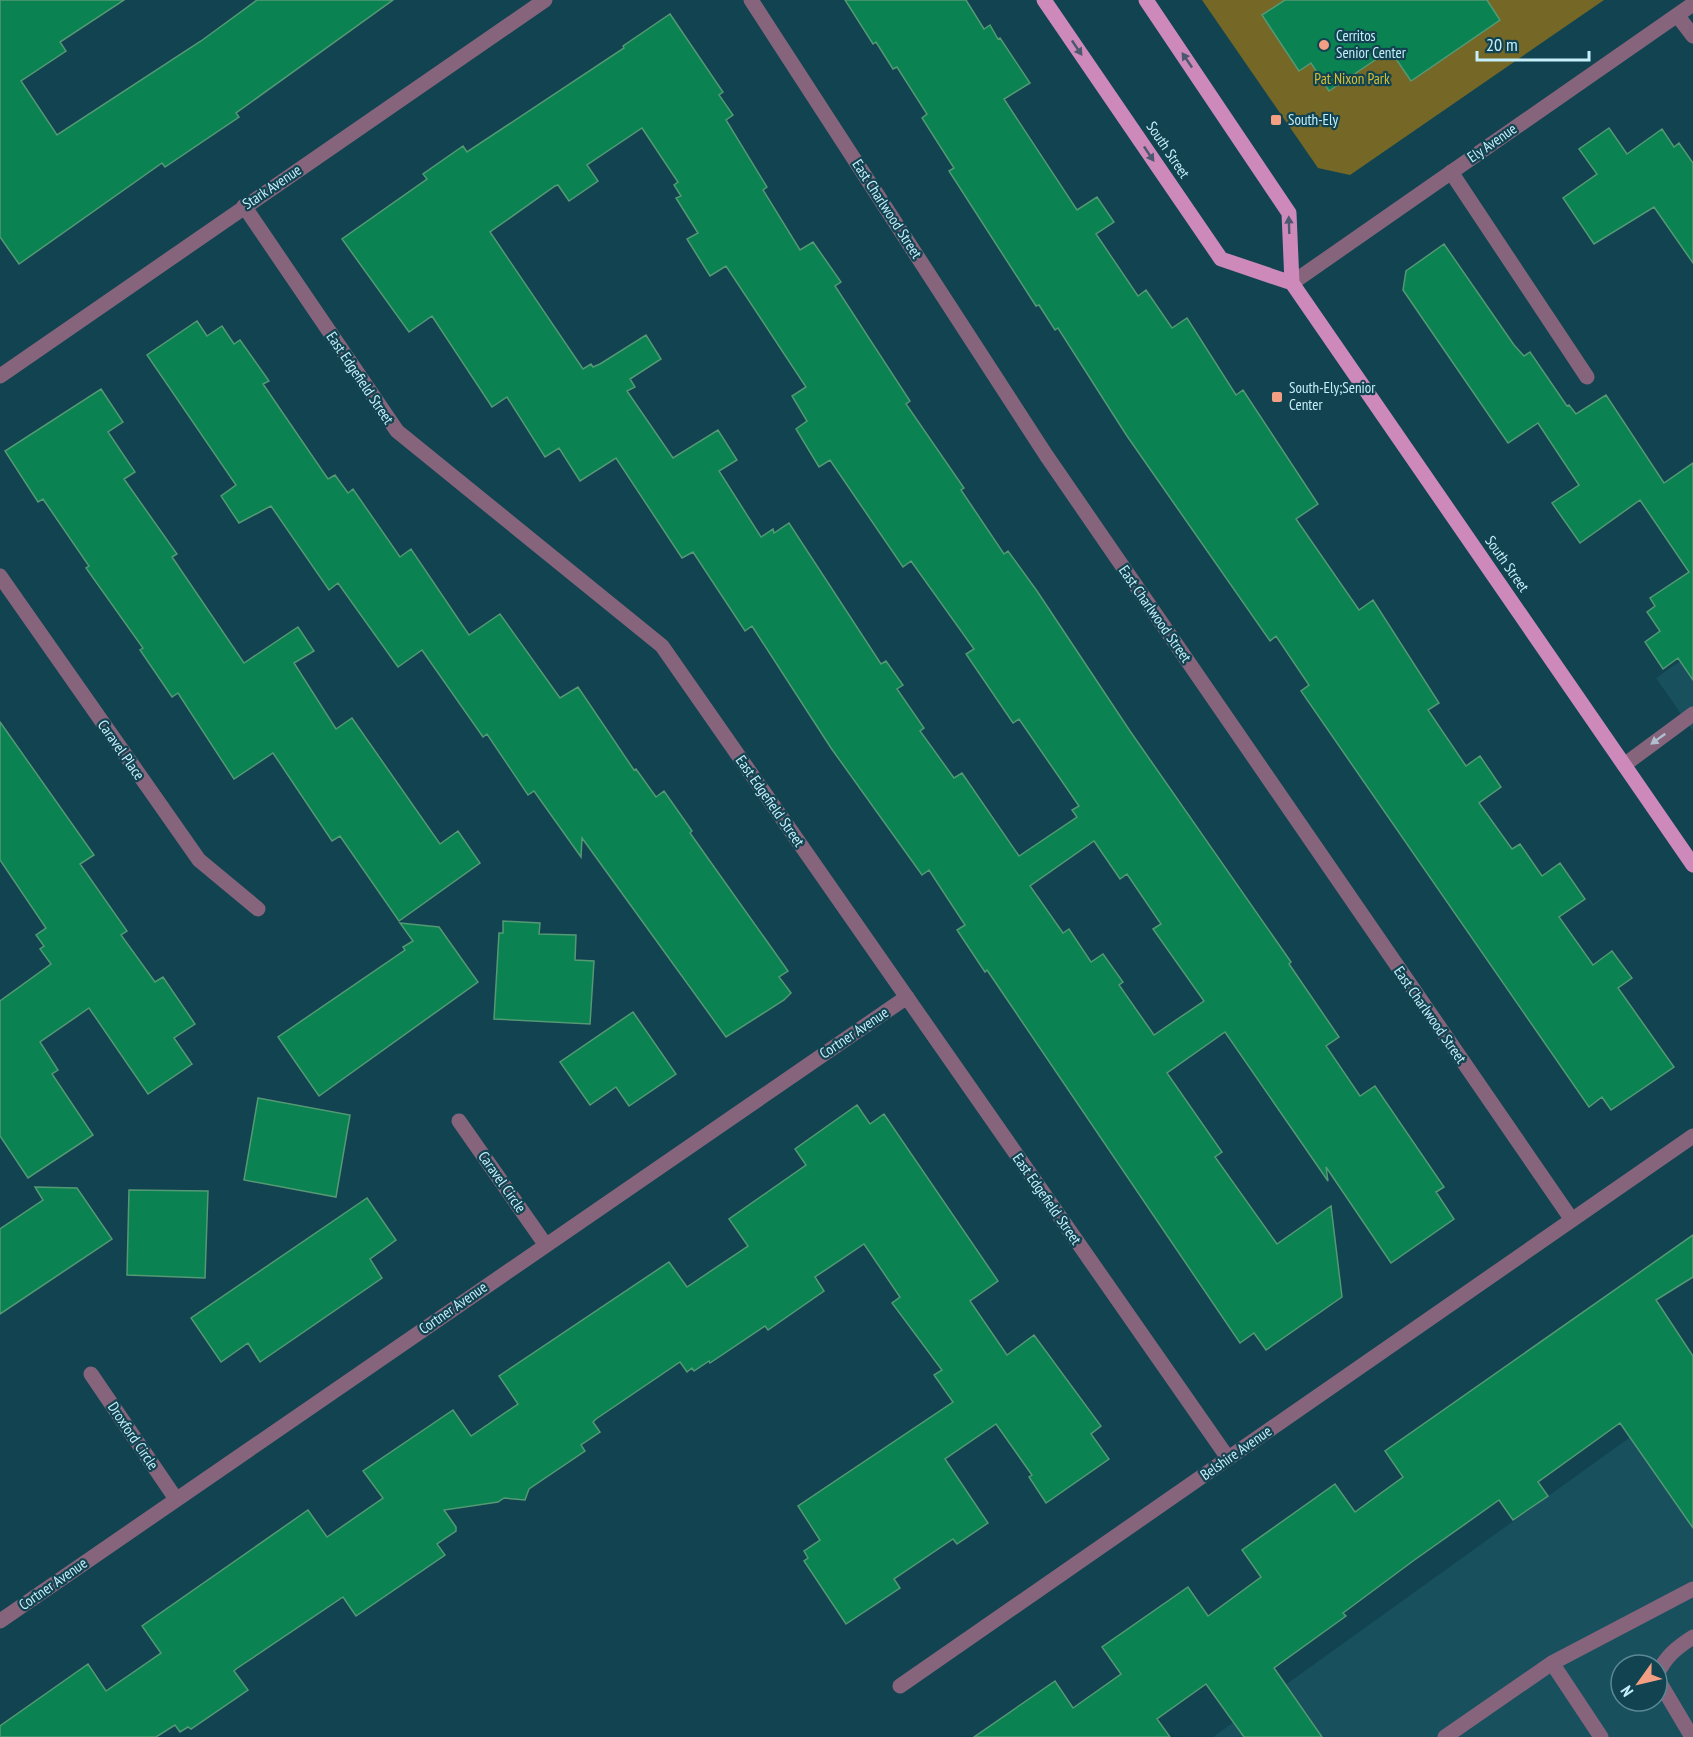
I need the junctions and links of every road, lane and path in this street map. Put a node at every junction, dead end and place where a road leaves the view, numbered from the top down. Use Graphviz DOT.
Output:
graph roads {
  1 [pos="545,0"];
  2 [pos="751,0"];
  3 [pos="1044,0"];
  4 [pos="1146,0"];
  5 [pos="1693,4"];
  6 [pos="1677,15"];
  7 [pos="1693,36"];
  8 [pos="1451,172"];
  9 [pos="244,206"];
  10 [pos="1292,283"];
  11 [pos="0,376"];
  12 [pos="1587,377"];
  13 [pos="0,576"];
  14 [pos="1693,714"];
  15 [pos="1624,765"];
  16 [pos="1693,865"];
  17 [pos="258,909"];
  18 [pos="907,997"];
  19 [pos="459,1121"];
  20 [pos="1693,1136"];
  21 [pos="1572,1220"];
  22 [pos="545,1244"];
  23 [pos="91,1374"];
  24 [pos="1228,1458"];
  25 [pos="176,1499"];
  26 [pos="1693,1588"];
  27 [pos="0,1621"];
  28 [pos="1693,1637"];
  29 [pos="1669,1655"];
  30 [pos="1552,1663"];
  31 [pos="900,1686"];
  32 [pos="1669,1697"];
  33 [pos="1446,1737"];
  34 [pos="1601,1737"];
  35 [pos="1692,1737"];
  1 -- 9 [label="street, Stark Avenue"];
  2 -- 21 [label="street, East Charlwood Street"];
  3 -- 10 [label="main road, South Street, one-way"];
  10 -- 4 [label="main road, one-way"];
  5 -- 6 [label="street, Ely Avenue"];
  6 -- 7 [label="street"];
  6 -- 8 [label="street, Ely Avenue"];
  8 -- 10 [label="street, Ely Avenue"];
  8 -- 12 [label="street"];
  9 -- 11 [label="street, Stark Avenue"];
  9 -- 18 [label="street, East Edgefield Street"];
  10 -- 15 [label="main road, South Street"];
  13 -- 17 [label="street, Caravel Place"];
  14 -- 15 [label="street, one-way"];
  15 -- 16 [label="main road, South Street"];
  18 -- 22 [label="street, Cortner Avenue"];
  18 -- 24 [label="street, East Edgefield Street"];
  19 -- 22 [label="street, Caravel Circle"];
  20 -- 21 [label="street, Belshire Avenue"];
  21 -- 24 [label="street, Belshire Avenue"];
  22 -- 25 [label="street, Cortner Avenue"];
  23 -- 25 [label="street, Droxford Circle"];
  24 -- 31 [label="street, Belshire Avenue"];
  25 -- 27 [label="street, Cortner Avenue"];
  26 -- 30 [label="street"];
  28 -- 29 [label="street"];
  30 -- 33 [label="street"];
  30 -- 34 [label="street"];
  32 -- 35 [label="street"];
}
